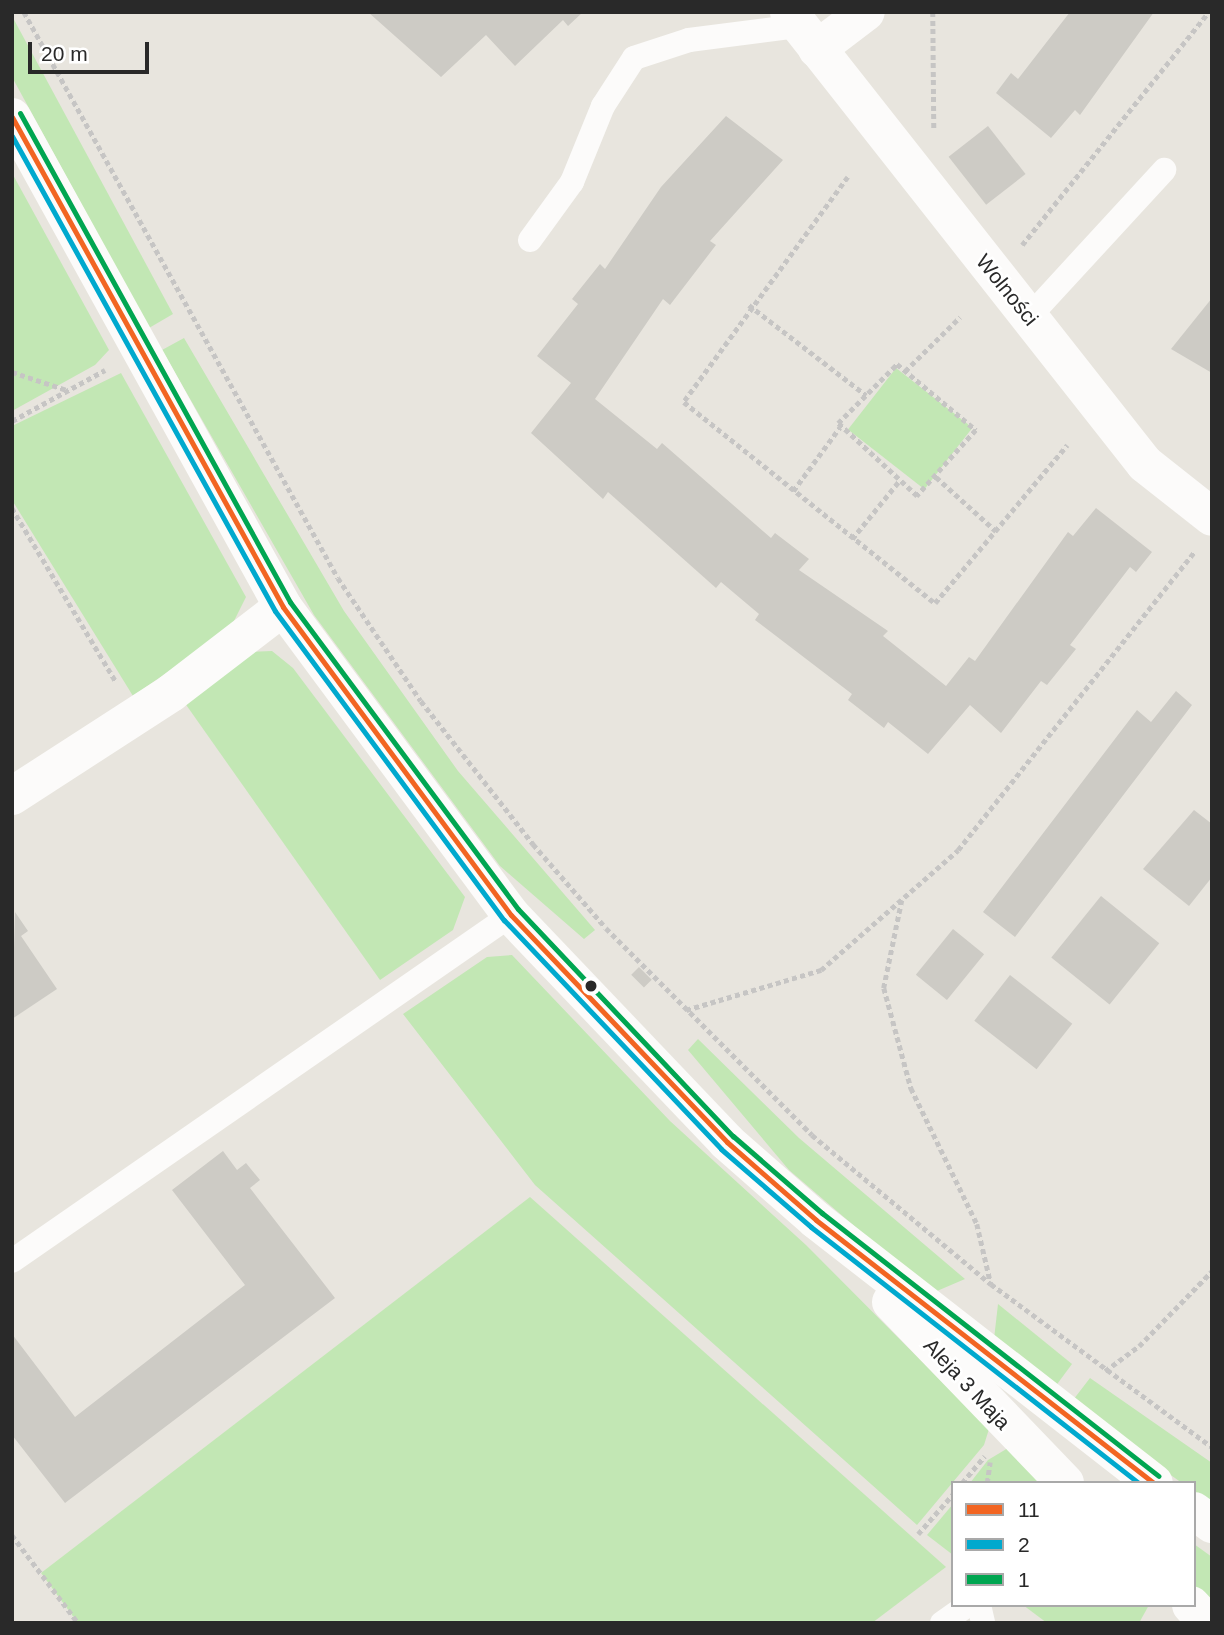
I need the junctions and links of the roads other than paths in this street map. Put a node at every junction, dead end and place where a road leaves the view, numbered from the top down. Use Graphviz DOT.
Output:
graph roads {
  1 [pos="866,12"];
  2 [pos="801,29"];
  3 [pos="12,117"];
  4 [pos="1164,170"];
  5 [pos="530,240"];
  6 [pos="1028,317"];
  7 [pos="1207,530"];
  8 [pos="283,607"];
  9 [pos="12,796"];
  10 [pos="511,915"];
  11 [pos="816,1220"];
  12 [pos="12,1261"];
  13 [pos="1137,1478"];
  14 [pos="1063,1481"];
  15 [pos="1196,1512"];
  16 [pos="1212,1524"];
  17 [pos="965,1607"];
  18 [pos="1193,1607"];
  19 [pos="942,1623"];
  20 [pos="1208,1623"];
  1 -- 2 [label="street"];
  2 -- 5 [label="lane"];
  2 -- 6 [label="street, Wolności"];
  3 -- 8 [label="street, Aleja 3 Maja"];
  4 -- 6 [label="lane"];
  6 -- 7 [label="street, Wolności"];
  8 -- 9 [label="street"];
  8 -- 10 [label="street, Aleja 3 Maja"];
  10 -- 11 [label="street, Aleja 3 Maja"];
  10 -- 12 [label="lane"];
  11 -- 13 [label="street, Aleja 3 Maja"];
  11 -- 14 [label="street, Aleja 3 Maja"];
  15 -- 16 [label="street"];
  17 -- 19 [label="lane"];
  18 -- 20 [label="street"];
}
